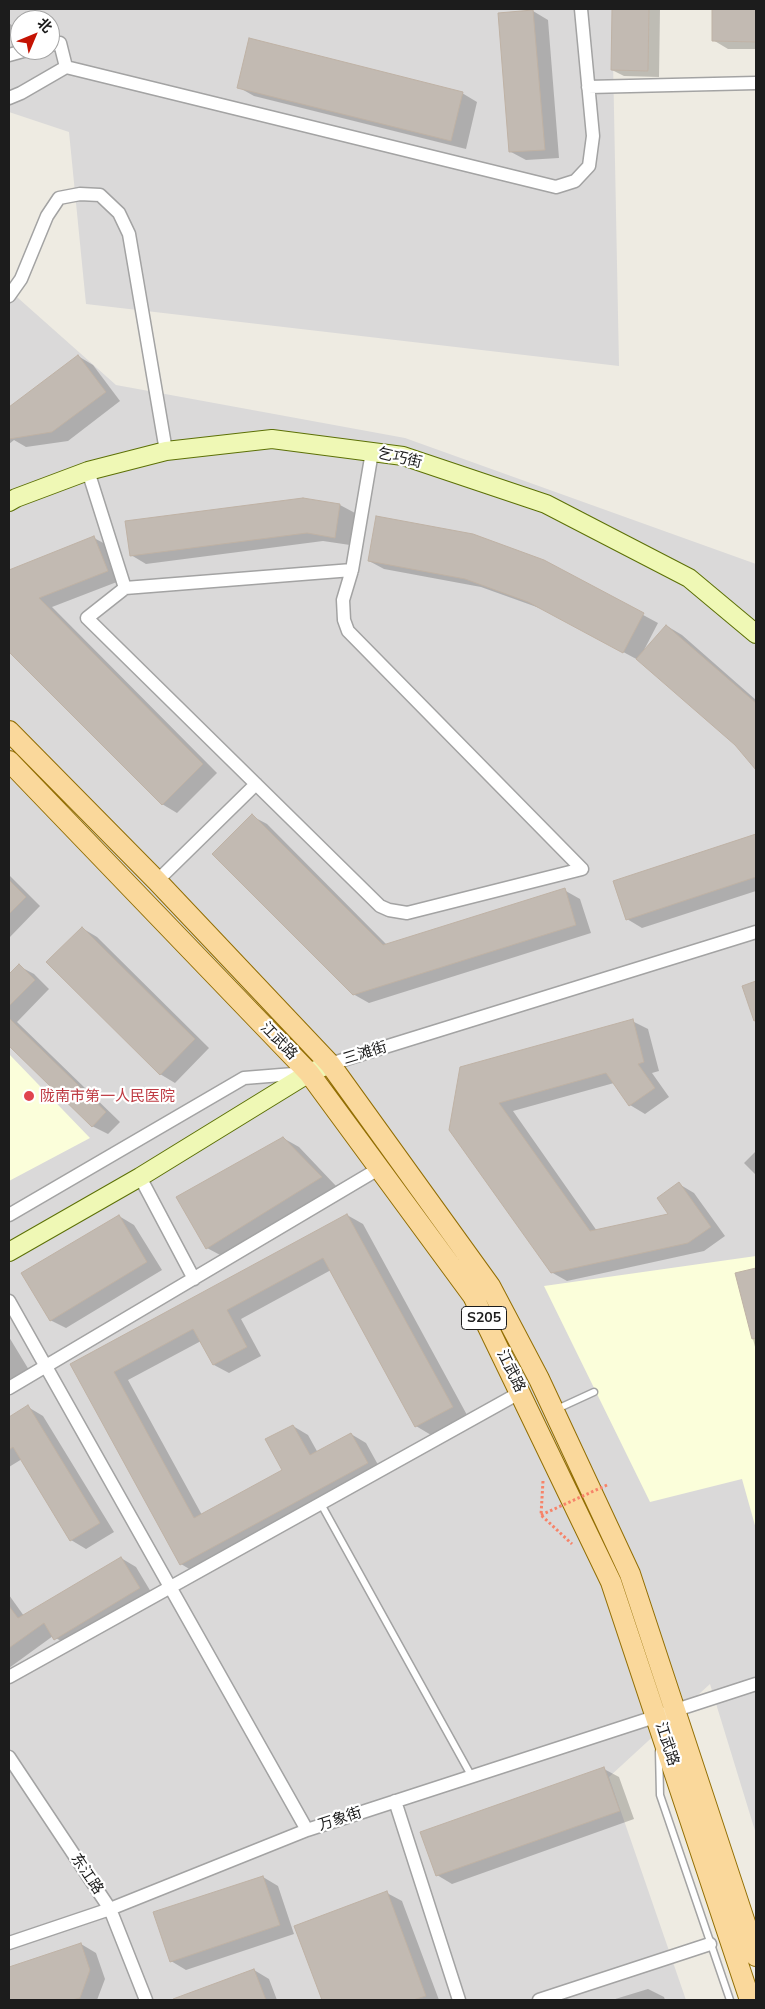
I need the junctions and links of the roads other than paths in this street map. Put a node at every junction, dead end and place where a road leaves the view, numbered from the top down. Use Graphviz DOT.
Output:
graph roads {
  1 [pos="581,9"];
  2 [pos="60,43"];
  3 [pos="66,68"];
  4 [pos="756,83"];
  5 [pos="588,87"];
  6 [pos="9,98"];
  7 [pos="9,296"];
  8 [pos="166,451"];
  9 [pos="372,452"];
  10 [pos="88,471"];
  11 [pos="9,502"];
  12 [pos="352,570"];
  13 [pos="125,588"];
  14 [pos="756,634"];
  15 [pos="9,731"];
  16 [pos="9,761"];
  17 [pos="256,784"];
  18 [pos="157,881"];
  19 [pos="756,932"];
  20 [pos="330,1064"];
  21 [pos="309,1073"];
  22 [pos="380,1168"];
  23 [pos="140,1177"];
  24 [pos="9,1216"];
  25 [pos="9,1252"];
  26 [pos="194,1279"];
  27 [pos="9,1302"];
  28 [pos="45,1366"];
  29 [pos="9,1388"];
  30 [pos="521,1392"];
  31 [pos="594,1392"];
  32 [pos="554,1411"];
  33 [pos="321,1504"];
  34 [pos="171,1588"];
  35 [pos="9,1677"];
  36 [pos="756,1684"];
  37 [pos="667,1714"];
  38 [pos="9,1757"];
  39 [pos="472,1777"];
  40 [pos="395,1801"];
  41 [pos="307,1830"];
  42 [pos="110,1909"];
  43 [pos="9,1942"];
  44 [pos="710,1944"];
  45 [pos="756,1956"];
  46 [pos="146,2000"];
  47 [pos="459,2000"];
  48 [pos="538,2000"];
  49 [pos="730,2000"];
  50 [pos="750,2000"];
  1 -- 5 [label="street"];
  2 -- 3 [label="street"];
  3 -- 5 [label="street"];
  3 -- 6 [label="street"];
  4 -- 5 [label="street"];
  7 -- 8 [label="street"];
  8 -- 9 [label="street, 乞巧街"];
  8 -- 10 [label="street, 乞巧街"];
  9 -- 12 [label="street"];
  9 -- 14 [label="street, 乞巧街"];
  10 -- 11 [label="street, 乞巧街"];
  10 -- 13 [label="street"];
  12 -- 13 [label="street"];
  12 -- 17 [label="street"];
  13 -- 17 [label="street"];
  15 -- 18 [label="main road, 江武路 / S205"];
  16 -- 21 [label="main road, 江武路 / S205"];
  17 -- 18 [label="street"];
  18 -- 20 [label="main road, 江武路 / S205"];
  19 -- 20 [label="street, 三滩街"];
  20 -- 21 [label="street, 三滩街"];
  20 -- 32 [label="main road, 江武路 / S205"];
  21 -- 22 [label="main road, 江武路 / S205"];
  21 -- 23 [label="street, 三滩街"];
  21 -- 24 [label="street"];
  22 -- 26 [label="street"];
  22 -- 30 [label="main road, 江武路 / S205"];
  23 -- 25 [label="street, 三滩街"];
  23 -- 26 [label="street"];
  26 -- 28 [label="street"];
  27 -- 28 [label="street"];
  28 -- 29 [label="street"];
  28 -- 34 [label="street"];
  30 -- 33 [label="street"];
  30 -- 37 [label="main road, 江武路 / S205"];
  31 -- 32 [label="lane"];
  32 -- 37 [label="main road, 江武路 / S205"];
  33 -- 34 [label="street"];
  33 -- 39 [label="lane"];
  34 -- 35 [label="street"];
  34 -- 41 [label="street"];
  36 -- 37 [label="street, 万象街"];
  37 -- 39 [label="street, 万象街"];
  37 -- 44 [label="lane"];
  37 -- 45 [label="main road, 江武路 / S205"];
  37 -- 50 [label="main road, 江武路 / S205"];
  38 -- 42 [label="street, 东江路"];
  39 -- 40 [label="street, 万象街"];
  40 -- 41 [label="street, 万象街"];
  40 -- 47 [label="street"];
  41 -- 42 [label="street, 万象街"];
  42 -- 43 [label="street, 万象街"];
  42 -- 46 [label="street, 东江路"];
  44 -- 48 [label="street"];
  44 -- 49 [label="lane"];
}
